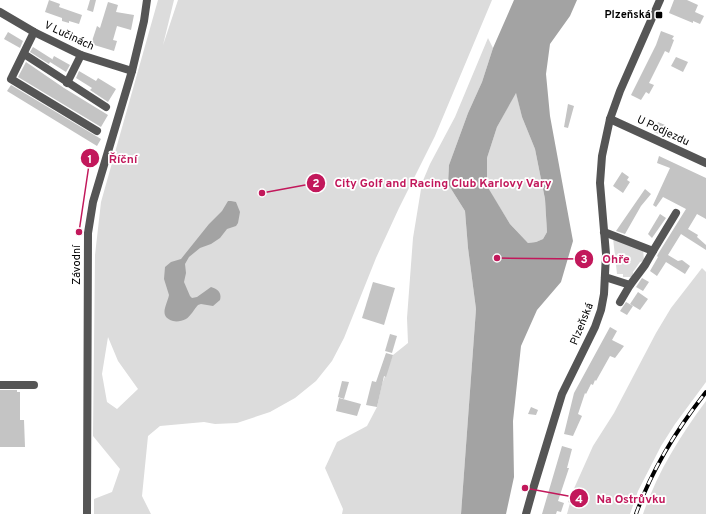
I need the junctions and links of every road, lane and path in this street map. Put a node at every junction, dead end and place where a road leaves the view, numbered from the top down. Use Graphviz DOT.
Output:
graph roads {
  1 [pos="147,0"];
  2 [pos="660,0"];
  3 [pos="0,12"];
  4 [pos="34,32"];
  5 [pos="24,54"];
  6 [pos="81,55"];
  7 [pos="132,71"];
  8 [pos="67,82"];
  9 [pos="106,107"];
  10 [pos="610,119"];
  11 [pos="97,132"];
  12 [pos="706,163"];
  13 [pos="676,214"];
  14 [pos="604,232"];
  15 [pos="653,250"];
  16 [pos="605,277"];
  17 [pos="630,285"];
  18 [pos="620,302"];
  19 [pos="0,385"];
  20 [pos="34,385"];
  21 [pos="87,514"];
  22 [pos="526,514"];
  1 -- 7 [label="street, Závodní"];
  2 -- 10 [label="street, Plzeňská"];
  3 -- 4 [label="street, V Lučinách"];
  4 -- 5 [label="street"];
  4 -- 6 [label="street, V Lučinách"];
  5 -- 8 [label="street"];
  5 -- 11 [label="street"];
  6 -- 7 [label="street, V Lučinách"];
  6 -- 8 [label="street"];
  7 -- 21 [label="street, Závodní"];
  8 -- 9 [label="street"];
  10 -- 12 [label="street, U Podjezdu"];
  10 -- 14 [label="street, Plzeňská"];
  13 -- 15 [label="street"];
  14 -- 15 [label="street"];
  14 -- 16 [label="street, Plzeňská"];
  15 -- 17 [label="street"];
  16 -- 17 [label="street"];
  16 -- 22 [label="street, Plzeňská"];
  17 -- 18 [label="street"];
  19 -- 20 [label="street"];
}
